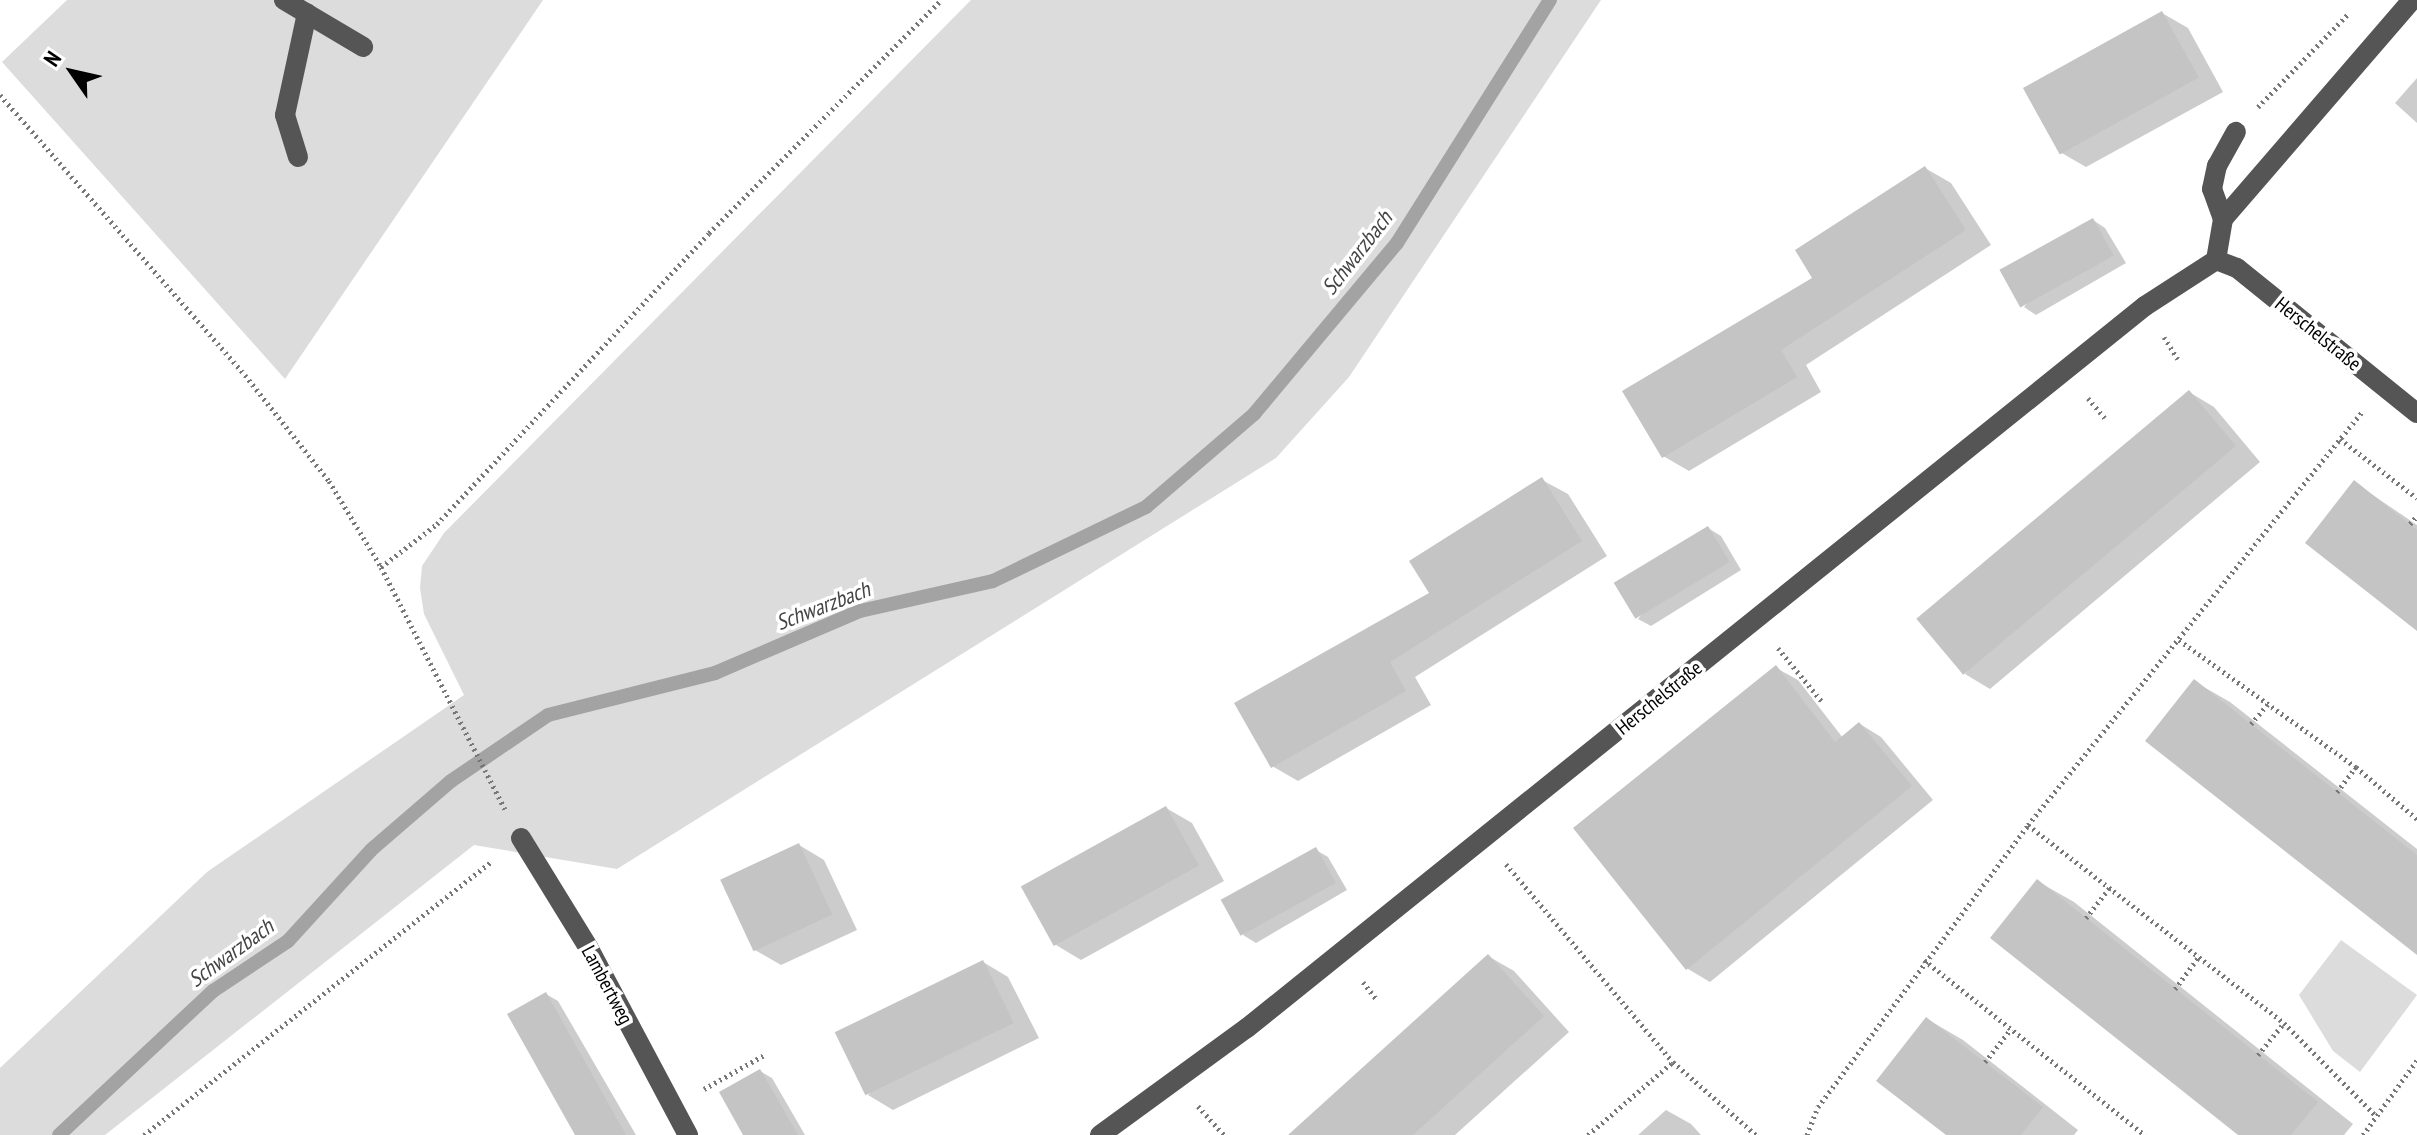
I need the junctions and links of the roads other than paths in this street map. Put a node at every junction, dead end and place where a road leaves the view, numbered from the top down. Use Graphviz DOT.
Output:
graph roads {
  1 [pos="284,0"];
  2 [pos="2412,0"];
  3 [pos="307,13"];
  4 [pos="363,47"];
  5 [pos="2236,132"];
  6 [pos="298,157"];
  7 [pos="2223,219"];
  8 [pos="2216,260"];
  9 [pos="2417,413"];
  10 [pos="521,838"];
  11 [pos="688,1135"];
  12 [pos="1100,1135"];
  1 -- 3 [label="street"];
  2 -- 7 [label="street"];
  3 -- 4 [label="street"];
  3 -- 6 [label="street"];
  5 -- 7 [label="street"];
  7 -- 8 [label="street"];
  8 -- 9 [label="street, Herschelstraße"];
  8 -- 12 [label="street, Herschelstraße"];
  10 -- 11 [label="street, Lambertweg"];
}
